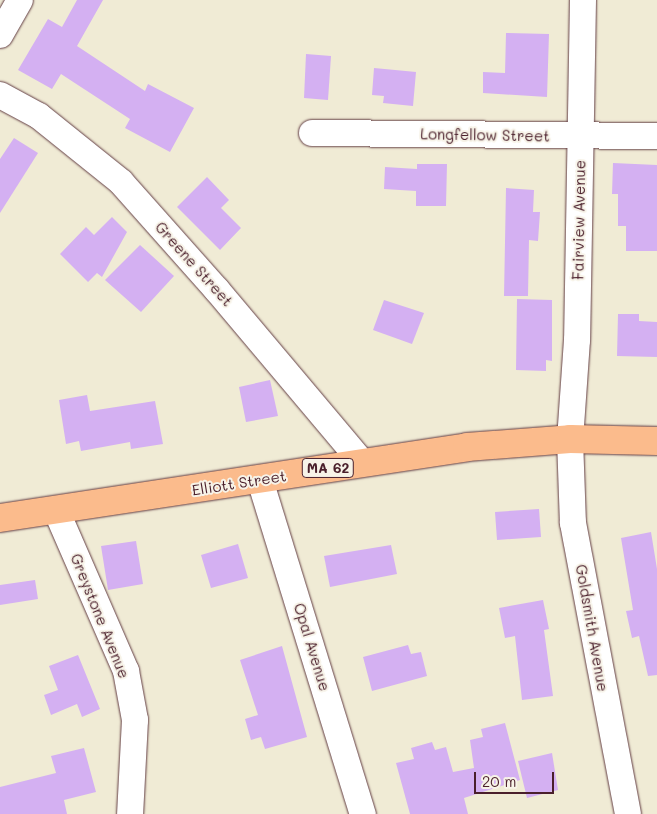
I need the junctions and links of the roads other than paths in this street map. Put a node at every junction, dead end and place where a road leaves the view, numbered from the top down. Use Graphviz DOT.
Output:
graph roads {
  1 [pos="20,0"];
  2 [pos="583,0"];
  3 [pos="0,35"];
  4 [pos="0,95"];
  5 [pos="312,133"];
  6 [pos="580,136"];
  7 [pos="657,136"];
  8 [pos="570,440"];
  9 [pos="657,441"];
  10 [pos="362,462"];
  11 [pos="260,480"];
  12 [pos="56,510"];
  13 [pos="0,518"];
  14 [pos="130,814"];
  15 [pos="363,814"];
  16 [pos="628,814"];
  1 -- 3 [label="street"];
  2 -- 6 [label="street, Fairview Avenue"];
  4 -- 10 [label="street, Greene Street"];
  5 -- 6 [label="street, Longfellow Street"];
  6 -- 7 [label="street, Longfellow Street"];
  6 -- 8 [label="street, Fairview Avenue"];
  8 -- 9 [label="main road, Elliott Street / MA 62"];
  8 -- 10 [label="main road, Elliott Street / MA 62"];
  8 -- 16 [label="street, Goldsmith Avenue"];
  10 -- 11 [label="main road, Elliott Street / MA 62"];
  11 -- 12 [label="main road, Elliott Street / MA 62"];
  11 -- 15 [label="street, Opal Avenue"];
  12 -- 13 [label="main road, Elliott Street / MA 62"];
  12 -- 14 [label="street, Greystone Avenue"];
}
